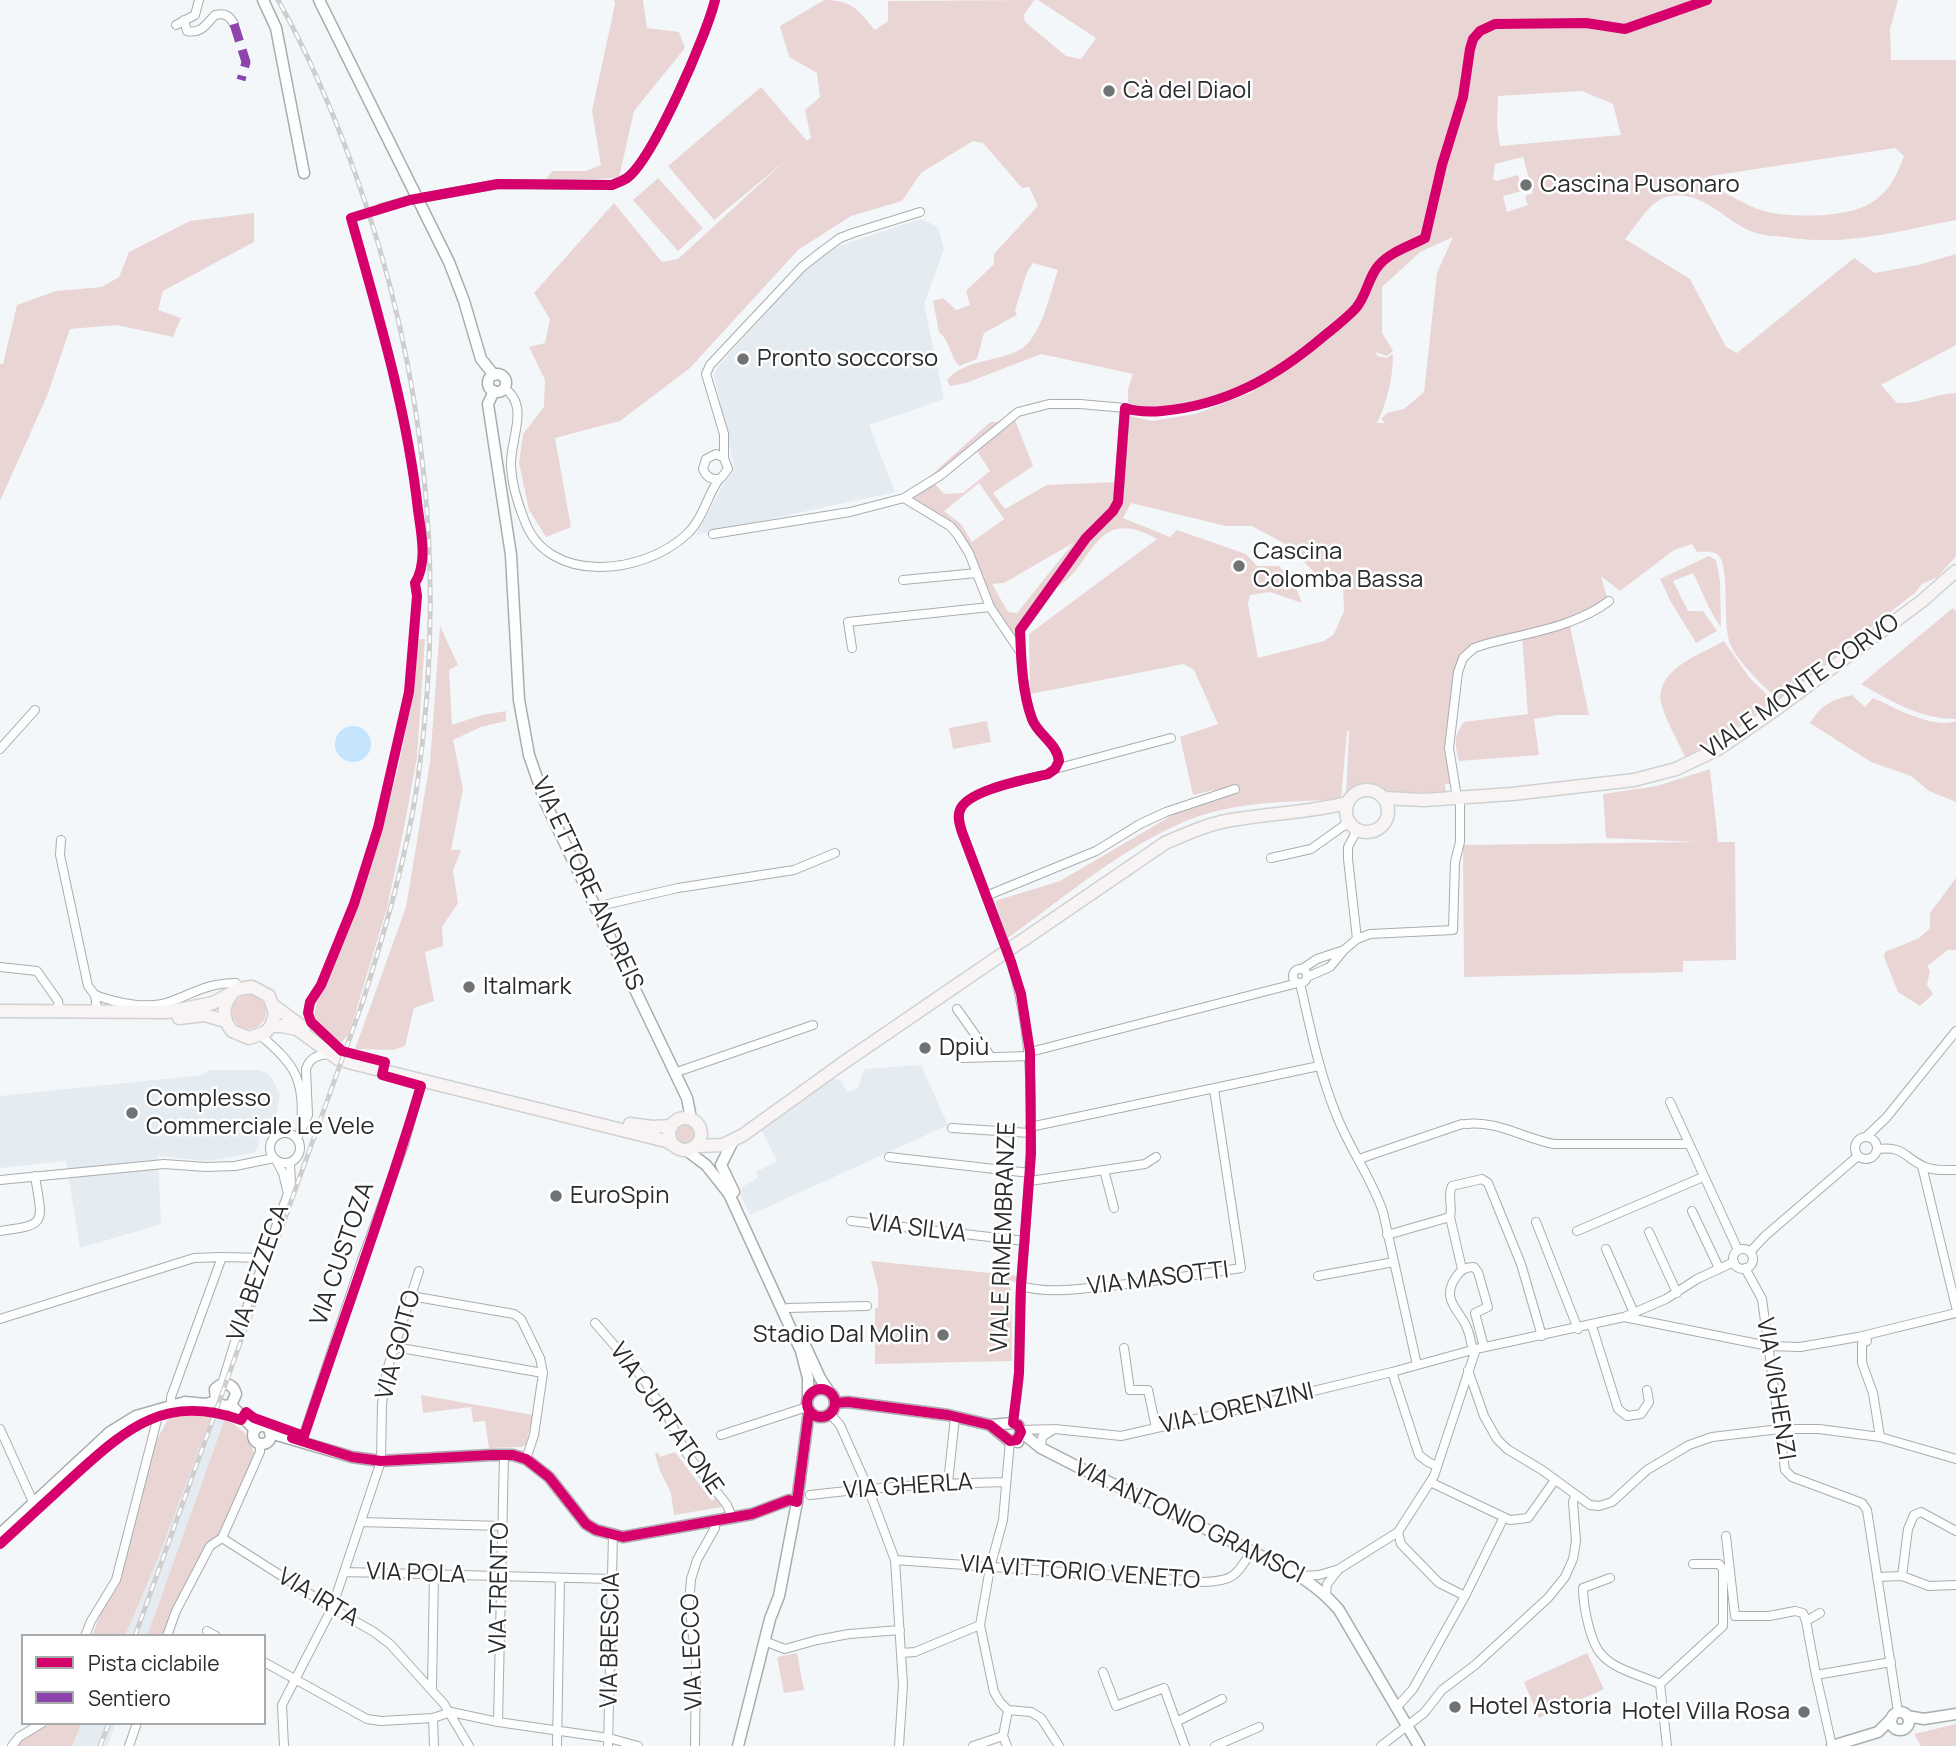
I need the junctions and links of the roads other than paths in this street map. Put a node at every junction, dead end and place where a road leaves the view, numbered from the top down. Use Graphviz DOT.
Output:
graph roads {
  1 [pos="199,0"];
  2 [pos="263,0"];
  3 [pos="319,0"];
  4 [pos="715,0"];
  5 [pos="234,24"];
  6 [pos="304,173"];
  7 [pos="419,199"];
  8 [pos="381,208"];
  9 [pos="920,212"];
  10 [pos="499,390"];
  11 [pos="720,456"];
  12 [pos="715,479"];
  13 [pos="904,498"];
  14 [pos="713,534"];
  15 [pos="1956,571"];
  16 [pos="977,573"];
  17 [pos="903,580"];
  18 [pos="1609,601"];
  19 [pos="990,607"];
  20 [pos="852,648"];
  21 [pos="1021,653"];
  22 [pos="35,710"];
  23 [pos="1171,738"];
  24 [pos="0,749"];
  25 [pos="1055,769"];
  26 [pos="1235,789"];
  27 [pos="1384,798"];
  28 [pos="1458,798"];
  29 [pos="1424,800"];
  30 [pos="1388,813"];
  31 [pos="1350,817"];
  32 [pos="61,840"];
  33 [pos="835,853"];
  34 [pos="1271,858"];
  35 [pos="986,896"];
  36 [pos="594,907"];
  37 [pos="1357,939"];
  38 [pos="0,967"];
  39 [pos="1301,978"];
  40 [pos="234,988"];
  41 [pos="95,995"];
  42 [pos="274,1006"];
  43 [pos="957,1009"];
  44 [pos="59,1010"];
  45 [pos="96,1010"];
  46 [pos="0,1012"];
  47 [pos="0,1018"];
  48 [pos="225,1021"];
  49 [pos="813,1024"];
  50 [pos="271,1026"];
  51 [pos="1956,1031"];
  52 [pos="261,1035"];
  53 [pos="330,1054"];
  54 [pos="1030,1054"];
  55 [pos="991,1057"];
  56 [pos="962,1058"];
  57 [pos="1319,1066"];
  58 [pos="674,1073"];
  59 [pos="422,1080"];
  60 [pos="1214,1089"];
  61 [pos="1671,1102"];
  62 [pos="303,1112"];
  63 [pos="687,1118"];
  64 [pos="671,1126"];
  65 [pos="302,1127"];
  66 [pos="753,1127"];
  67 [pos="952,1128"];
  68 [pos="1030,1130"];
  69 [pos="701,1132"];
  70 [pos="293,1136"];
  71 [pos="733,1141"];
  72 [pos="1873,1142"];
  73 [pos="1688,1144"];
  74 [pos="673,1145"];
  75 [pos="691,1148"];
  76 [pos="1858,1156"];
  77 [pos="889,1157"];
  78 [pos="1156,1157"];
  79 [pos="275,1159"];
  80 [pos="1359,1159"];
  81 [pos="290,1163"];
  82 [pos="1922,1166"];
  83 [pos="1104,1170"];
  84 [pos="1956,1170"];
  85 [pos="35,1177"];
  86 [pos="1030,1177"];
  87 [pos="1703,1177"];
  88 [pos="0,1180"];
  89 [pos="731,1185"];
  90 [pos="287,1193"];
  91 [pos="1114,1208"];
  92 [pos="1692,1211"];
  93 [pos="1450,1217"];
  94 [pos="851,1221"];
  95 [pos="1536,1222"];
  96 [pos="0,1231"];
  97 [pos="1577,1231"];
  98 [pos="1649,1232"];
  99 [pos="1387,1235"];
  100 [pos="1025,1241"];
  101 [pos="1606,1249"];
  102 [pos="1738,1250"];
  103 [pos="1750,1252"];
  104 [pos="222,1257"];
  105 [pos="264,1258"];
  106 [pos="1394,1262"];
  107 [pos="1734,1262"];
  108 [pos="1719,1268"];
  109 [pos="1745,1268"];
  110 [pos="1462,1269"];
  111 [pos="419,1271"];
  112 [pos="1318,1276"];
  113 [pos="1021,1286"];
  114 [pos="1677,1293"];
  115 [pos="411,1296"];
  116 [pos="867,1306"];
  117 [pos="1956,1307"];
  118 [pos="788,1308"];
  119 [pos="1475,1312"];
  120 [pos="1634,1313"];
  121 [pos="1956,1313"];
  122 [pos="1458,1315"];
  123 [pos="1624,1317"];
  124 [pos="0,1319"];
  125 [pos="595,1323"];
  126 [pos="1592,1326"];
  127 [pos="1578,1329"];
  128 [pos="1542,1336"];
  129 [pos="1867,1341"];
  130 [pos="1768,1346"];
  131 [pos="395,1347"];
  132 [pos="1124,1348"];
  133 [pos="1475,1350"];
  134 [pos="1417,1365"];
  135 [pos="1468,1370"];
  136 [pos="1392,1372"];
  137 [pos="543,1373"];
  138 [pos="222,1384"];
  139 [pos="1647,1390"];
  140 [pos="833,1398"];
  141 [pos="216,1401"];
  142 [pos="171,1405"];
  143 [pos="231,1405"];
  144 [pos="808,1405"];
  145 [pos="158,1409"];
  146 [pos="827,1416"];
  147 [pos="955,1417"];
  148 [pos="1156,1428"];
  149 [pos="0,1429"];
  150 [pos="1055,1429"];
  151 [pos="1780,1429"];
  152 [pos="255,1430"];
  153 [pos="1013,1432"];
  154 [pos="270,1433"];
  155 [pos="721,1435"];
  156 [pos="807,1437"];
  157 [pos="1880,1437"];
  158 [pos="302,1440"];
  159 [pos="260,1444"];
  160 [pos="1041,1448"];
  161 [pos="504,1455"];
  162 [pos="526,1459"];
  163 [pos="1956,1459"];
  164 [pos="381,1461"];
  165 [pos="1437,1466"];
  166 [pos="1555,1480"];
  167 [pos="1006,1482"];
  168 [pos="1430,1482"];
  169 [pos="948,1483"];
  170 [pos="868,1488"];
  171 [pos="810,1495"];
  172 [pos="1575,1496"];
  173 [pos="797,1502"];
  174 [pos="34,1504"];
  175 [pos="732,1517"];
  176 [pos="1504,1517"];
  177 [pos="714,1521"];
  178 [pos="361,1522"];
  179 [pos="501,1526"];
  180 [pos="1956,1531"];
  181 [pos="1398,1532"];
  182 [pos="0,1534"];
  183 [pos="613,1534"];
  184 [pos="1726,1536"];
  185 [pos="222,1538"];
  186 [pos="1251,1552"];
  187 [pos="895,1560"];
  188 [pos="1693,1564"];
  189 [pos="990,1568"];
  190 [pos="1339,1569"];
  191 [pos="345,1572"];
  192 [pos="434,1574"];
  193 [pos="1300,1576"];
  194 [pos="1902,1576"];
  195 [pos="1877,1577"];
  196 [pos="500,1578"];
  197 [pos="560,1578"];
  198 [pos="1610,1578"];
  199 [pos="612,1579"];
  200 [pos="1956,1585"];
  201 [pos="1326,1594"];
  202 [pos="1465,1596"];
  203 [pos="332,1608"];
  204 [pos="1820,1614"];
  205 [pos="1806,1621"];
  206 [pos="980,1625"];
  207 [pos="901,1630"];
  208 [pos="207,1631"];
  209 [pos="86,1634"];
  210 [pos="168,1634"];
  211 [pos="212,1634"];
  212 [pos="764,1641"];
  213 [pos="902,1653"];
  214 [pos="1891,1662"];
  215 [pos="266,1663"];
  216 [pos="1102,1672"];
  217 [pos="1815,1675"];
  218 [pos="295,1679"];
  219 [pos="1660,1684"];
  220 [pos="432,1688"];
  221 [pos="1222,1699"];
  222 [pos="1396,1708"];
  223 [pos="1008,1710"];
  224 [pos="451,1713"];
  225 [pos="1953,1715"];
  226 [pos="433,1718"];
  227 [pos="1176,1721"];
  228 [pos="1901,1721"];
  229 [pos="498,1722"];
  230 [pos="38,1725"];
  231 [pos="136,1725"];
  232 [pos="1407,1726"];
  233 [pos="1259,1727"];
  234 [pos="559,1730"];
  235 [pos="1003,1736"];
  236 [pos="609,1742"];
  237 [pos="12,1746"];
  238 [pos="130,1746"];
  239 [pos="284,1746"];
  240 [pos="434,1746"];
  241 [pos="469,1746"];
  242 [pos="557,1746"];
  243 [pos="638,1746"];
  244 [pos="695,1746"];
  245 [pos="738,1746"];
  246 [pos="899,1746"];
  247 [pos="973,1746"];
  248 [pos="1007,1746"];
  249 [pos="1059,1746"];
  250 [pos="1185,1746"];
  251 [pos="1215,1746"];
  252 [pos="1381,1746"];
  253 [pos="1419,1746"];
  254 [pos="1667,1746"];
  255 [pos="1832,1746"];
  1 -- 5 [label="street"];
  2 -- 6 [label="street"];
  3 -- 7 [label="street"];
  4 -- 7 [label="street"];
  7 -- 8 [label="street"];
  7 -- 10 [label="street, VIA ETTORE ANDREIS"];
  9 -- 11 [label="street"];
  10 -- 12 [label="street"];
  10 -- 36 [label="street, VIA ETTORE ANDREIS"];
  11 -- 12 [label="street"];
  11 -- 12 [label="street"];
  13 -- 14 [label="street"];
  13 -- 16 [label="street"];
  13 -- 21 [label="street"];
  15 -- 28 [label="main road, VIALE MONTE CORVO"];
  16 -- 17 [label="street"];
  16 -- 19 [label="street"];
  18 -- 28 [label="street"];
  19 -- 20 [label="street"];
  19 -- 21 [label="street"];
  21 -- 25 [label="street"];
  22 -- 24 [label="street"];
  23 -- 25 [label="street"];
  25 -- 35 [label="street, VIALE RIMEMBRANZE"];
  26 -- 35 [label="street"];
  27 -- 29 [label="main road, VIALE MONTE CORVO"];
  27 -- 30 [label="main road"];
  27 -- 31 [label="main road"];
  28 -- 29 [label="main road, VIALE MONTE CORVO"];
  28 -- 37 [label="street"];
  29 -- 30 [label="main road, VIALE MONTE CORVO"];
  30 -- 31 [label="main road"];
  31 -- 34 [label="street"];
  31 -- 37 [label="street"];
  31 -- 66 [label="main road"];
  32 -- 41 [label="street"];
  33 -- 36 [label="street"];
  35 -- 54 [label="street, VIALE RIMEMBRANZE, bridge"];
  36 -- 58 [label="street, VIA ETTORE ANDREIS"];
  37 -- 39 [label="street"];
  38 -- 44 [label="street"];
  39 -- 54 [label="street"];
  39 -- 57 [label="street"];
  40 -- 41 [label="street"];
  40 -- 42 [label="main road"];
  40 -- 45 [label="main road"];
  40 -- 48 [label="main road"];
  41 -- 45 [label="street"];
  42 -- 50 [label="main road"];
  42 -- 64 [label="main road"];
  43 -- 55 [label="street"];
  44 -- 45 [label="main road"];
  44 -- 46 [label="main road"];
  47 -- 48 [label="main road"];
  48 -- 52 [label="main road"];
  49 -- 58 [label="street"];
  50 -- 52 [label="main road"];
  50 -- 53 [label="main road"];
  51 -- 72 [label="street"];
  52 -- 62 [label="street, VIA BEZZECA"];
  53 -- 59 [label="main road"];
  53 -- 65 [label="street, VIA BEZZECA"];
  54 -- 55 [label="street"];
  54 -- 68 [label="street, VIALE RIMEMBRANZE"];
  55 -- 56 [label="street"];
  57 -- 60 [label="street"];
  57 -- 80 [label="street"];
  58 -- 63 [label="street, VIA ETTORE ANDREIS"];
  59 -- 74 [label="main road"];
  59 -- 158 [label="street, VIA CUSTOZA"];
  60 -- 68 [label="street"];
  60 -- 113 [label="street, VIA MASOTTI"];
  61 -- 73 [label="street"];
  62 -- 65 [label="street, VIA BEZZECA"];
  62 -- 70 [label="street, VIA BEZZECA"];
  63 -- 64 [label="main road"];
  63 -- 69 [label="main road"];
  64 -- 74 [label="main road"];
  65 -- 70 [label="street, VIA BEZZECA"];
  66 -- 69 [label="main road"];
  66 -- 71 [label="main road"];
  67 -- 68 [label="street"];
  68 -- 86 [label="street, VIALE RIMEMBRANZE"];
  69 -- 75 [label="main road"];
  70 -- 79 [label="street, VIA BEZZECA"];
  70 -- 81 [label="street, VIA BEZZECA"];
  71 -- 75 [label="main road"];
  71 -- 89 [label="street"];
  72 -- 76 [label="street"];
  72 -- 76 [label="street"];
  72 -- 82 [label="street"];
  73 -- 80 [label="street"];
  73 -- 87 [label="street"];
  74 -- 75 [label="main road"];
  75 -- 89 [label="street"];
  75 -- 144 [label="street"];
  76 -- 103 [label="street"];
  77 -- 86 [label="street"];
  78 -- 83 [label="street"];
  79 -- 81 [label="street"];
  79 -- 85 [label="street"];
  79 -- 90 [label="street"];
  80 -- 99 [label="street"];
  81 -- 90 [label="street, VIA BEZZECA"];
  82 -- 84 [label="street"];
  82 -- 117 [label="street"];
  83 -- 86 [label="street"];
  83 -- 91 [label="street"];
  85 -- 88 [label="street"];
  85 -- 96 [label="street"];
  86 -- 100 [label="street, VIALE RIMEMBRANZE"];
  87 -- 97 [label="street"];
  87 -- 102 [label="street"];
  89 -- 118 [label="street"];
  90 -- 105 [label="street, VIA BEZZECA"];
  92 -- 108 [label="street"];
  93 -- 99 [label="street"];
  93 -- 110 [label="street"];
  93 -- 128 [label="street"];
  94 -- 100 [label="street, VIA SILVA"];
  95 -- 127 [label="street"];
  98 -- 114 [label="street"];
  99 -- 106 [label="street"];
  100 -- 113 [label="street, VIALE RIMEMBRANZE"];
  101 -- 120 [label="street"];
  102 -- 103 [label="street"];
  102 -- 107 [label="street"];
  103 -- 109 [label="street"];
  104 -- 105 [label="street"];
  104 -- 124 [label="street"];
  104 -- 142 [label="street"];
  105 -- 138 [label="street, VIA BEZZECA"];
  106 -- 112 [label="street"];
  106 -- 134 [label="street"];
  107 -- 108 [label="street, VIA LORENZINI"];
  107 -- 109 [label="street"];
  108 -- 114 [label="street, VIA LORENZINI"];
  109 -- 130 [label="street, VIA VIGHENZI"];
  110 -- 119 [label="street"];
  110 -- 122 [label="street"];
  111 -- 115 [label="street, VIA GOITO"];
  113 -- 153 [label="street, VIALE RIMEMBRANZE"];
  114 -- 120 [label="street, VIA LORENZINI"];
  115 -- 131 [label="street, VIA GOITO"];
  115 -- 137 [label="street"];
  116 -- 118 [label="street"];
  118 -- 140 [label="street"];
  119 -- 122 [label="street"];
  119 -- 133 [label="street"];
  120 -- 123 [label="street, VIA LORENZINI"];
  121 -- 130 [label="street"];
  122 -- 133 [label="street"];
  123 -- 126 [label="street, VIA LORENZINI"];
  123 -- 130 [label="street"];
  125 -- 175 [label="street, VIA CURTATONE"];
  126 -- 127 [label="street, VIA LORENZINI"];
  126 -- 139 [label="street"];
  127 -- 128 [label="street, VIA LORENZINI"];
  128 -- 133 [label="street, VIA LORENZINI"];
  129 -- 157 [label="street"];
  130 -- 151 [label="street, VIA VIGHENZI"];
  131 -- 137 [label="street"];
  131 -- 164 [label="street, VIA GOITO"];
  132 -- 148 [label="street"];
  133 -- 134 [label="street, VIA LORENZINI"];
  133 -- 135 [label="street"];
  134 -- 136 [label="street, VIA LORENZINI"];
  135 -- 165 [label="street"];
  135 -- 166 [label="street"];
  136 -- 148 [label="street, VIA LORENZINI"];
  136 -- 165 [label="street"];
  137 -- 162 [label="street"];
  138 -- 141 [label="street"];
  138 -- 143 [label="street"];
  140 -- 144 [label="street, VIA ANTONIO GRAMSCI"];
  140 -- 146 [label="street"];
  140 -- 147 [label="street, VIA ANTONIO GRAMSCI"];
  141 -- 142 [label="street"];
  141 -- 143 [label="street"];
  142 -- 145 [label="street"];
  143 -- 152 [label="street"];
  144 -- 146 [label="street"];
  144 -- 155 [label="street"];
  144 -- 156 [label="street"];
  145 -- 174 [label="street"];
  145 -- 209 [label="street"];
  146 -- 156 [label="street"];
  146 -- 170 [label="street"];
  147 -- 153 [label="street, VIA ANTONIO GRAMSCI"];
  147 -- 169 [label="street"];
  148 -- 150 [label="street, VIA LORENZINI"];
  149 -- 174 [label="street"];
  150 -- 153 [label="street, VIA LORENZINI"];
  150 -- 160 [label="street"];
  151 -- 157 [label="street"];
  151 -- 172 [label="street"];
  151 -- 195 [label="street, VIA VIGHENZI"];
  152 -- 154 [label="street"];
  152 -- 159 [label="street"];
  153 -- 160 [label="street, VIA ANTONIO GRAMSCI"];
  153 -- 167 [label="street, VIALE RIMEMBRANZE"];
  154 -- 158 [label="street"];
  154 -- 159 [label="street"];
  156 -- 173 [label="street"];
  157 -- 163 [label="street"];
  158 -- 164 [label="street"];
  159 -- 185 [label="street"];
  160 -- 186 [label="street, VIA ANTONIO GRAMSCI"];
  161 -- 162 [label="street"];
  161 -- 164 [label="street"];
  161 -- 179 [label="street, VIA TRENTO"];
  162 -- 183 [label="street"];
  164 -- 178 [label="street, VIA GOITO"];
  165 -- 168 [label="street"];
  166 -- 172 [label="street"];
  166 -- 176 [label="street"];
  167 -- 169 [label="street, VIA GHERLA"];
  167 -- 189 [label="street, VIALE RIMEMBRANZE"];
  168 -- 176 [label="street"];
  168 -- 181 [label="street"];
  169 -- 170 [label="street, VIA GHERLA"];
  170 -- 171 [label="street, VIA GHERLA"];
  170 -- 187 [label="street"];
  172 -- 232 [label="street"];
  173 -- 175 [label="street"];
  173 -- 212 [label="street"];
  174 -- 182 [label="street"];
  175 -- 177 [label="street"];
  176 -- 202 [label="street"];
  177 -- 183 [label="street"];
  177 -- 244 [label="street, VIA LECCO"];
  178 -- 179 [label="street"];
  178 -- 191 [label="street, VIA GOITO"];
  179 -- 196 [label="street, VIA TRENTO"];
  180 -- 194 [label="street"];
  181 -- 190 [label="street"];
  181 -- 202 [label="street"];
  183 -- 199 [label="street, VIA BRESCIA"];
  184 -- 205 [label="street"];
  185 -- 203 [label="street, VIA IRTA"];
  185 -- 210 [label="street"];
  186 -- 189 [label="street, VIA VITTORIO VENETO"];
  186 -- 193 [label="street, VIA ANTONIO GRAMSCI"];
  187 -- 189 [label="street, VIA VITTORIO VENETO"];
  187 -- 207 [label="street"];
  188 -- 219 [label="street"];
  189 -- 206 [label="street, VIALE RIMEMBRANZE"];
  190 -- 193 [label="street"];
  190 -- 201 [label="street"];
  191 -- 192 [label="street, VIA POLA"];
  191 -- 203 [label="street, VIA GOITO"];
  192 -- 196 [label="street, VIA POLA"];
  192 -- 220 [label="street"];
  193 -- 201 [label="street, VIA ANTONIO GRAMSCI"];
  194 -- 195 [label="street"];
  194 -- 200 [label="street"];
  195 -- 214 [label="street, VIA VIGHENZI"];
  196 -- 197 [label="street, VIA POLA"];
  196 -- 229 [label="street, VIA TRENTO"];
  197 -- 199 [label="street, VIA POLA"];
  197 -- 234 [label="street"];
  198 -- 219 [label="street"];
  199 -- 236 [label="street, VIA BRESCIA"];
  201 -- 222 [label="street, VIA ANTONIO GRAMSCI"];
  202 -- 222 [label="street"];
  203 -- 218 [label="street, VIA GOITO"];
  203 -- 220 [label="street, VIA IRTA"];
  204 -- 205 [label="street"];
  205 -- 217 [label="street"];
  206 -- 213 [label="street"];
  206 -- 223 [label="street"];
  207 -- 212 [label="street"];
  207 -- 213 [label="street"];
  208 -- 211 [label="street"];
  212 -- 245 [label="street"];
  213 -- 246 [label="street"];
  214 -- 217 [label="street"];
  214 -- 228 [label="street, VIA VIGHENZI"];
  215 -- 218 [label="street"];
  216 -- 227 [label="street"];
  217 -- 255 [label="street"];
  218 -- 226 [label="street"];
  218 -- 239 [label="street, VIA GOITO"];
  219 -- 254 [label="street"];
  220 -- 224 [label="street, VIA IRTA"];
  221 -- 227 [label="street"];
  222 -- 232 [label="street, VIA ANTONIO GRAMSCI"];
  223 -- 235 [label="street"];
  223 -- 249 [label="street"];
  224 -- 226 [label="street"];
  224 -- 229 [label="street"];
  224 -- 241 [label="street, VIA IRTA"];
  225 -- 228 [label="street"];
  226 -- 240 [label="street"];
  227 -- 250 [label="street"];
  228 -- 255 [label="street"];
  229 -- 234 [label="street"];
  230 -- 237 [label="street"];
  231 -- 238 [label="street"];
  232 -- 252 [label="street"];
  232 -- 253 [label="street, VIA ANTONIO GRAMSCI"];
  233 -- 251 [label="street"];
  234 -- 236 [label="street"];
  234 -- 242 [label="street"];
  235 -- 247 [label="street"];
  235 -- 248 [label="street"];
  236 -- 243 [label="street"];
}
